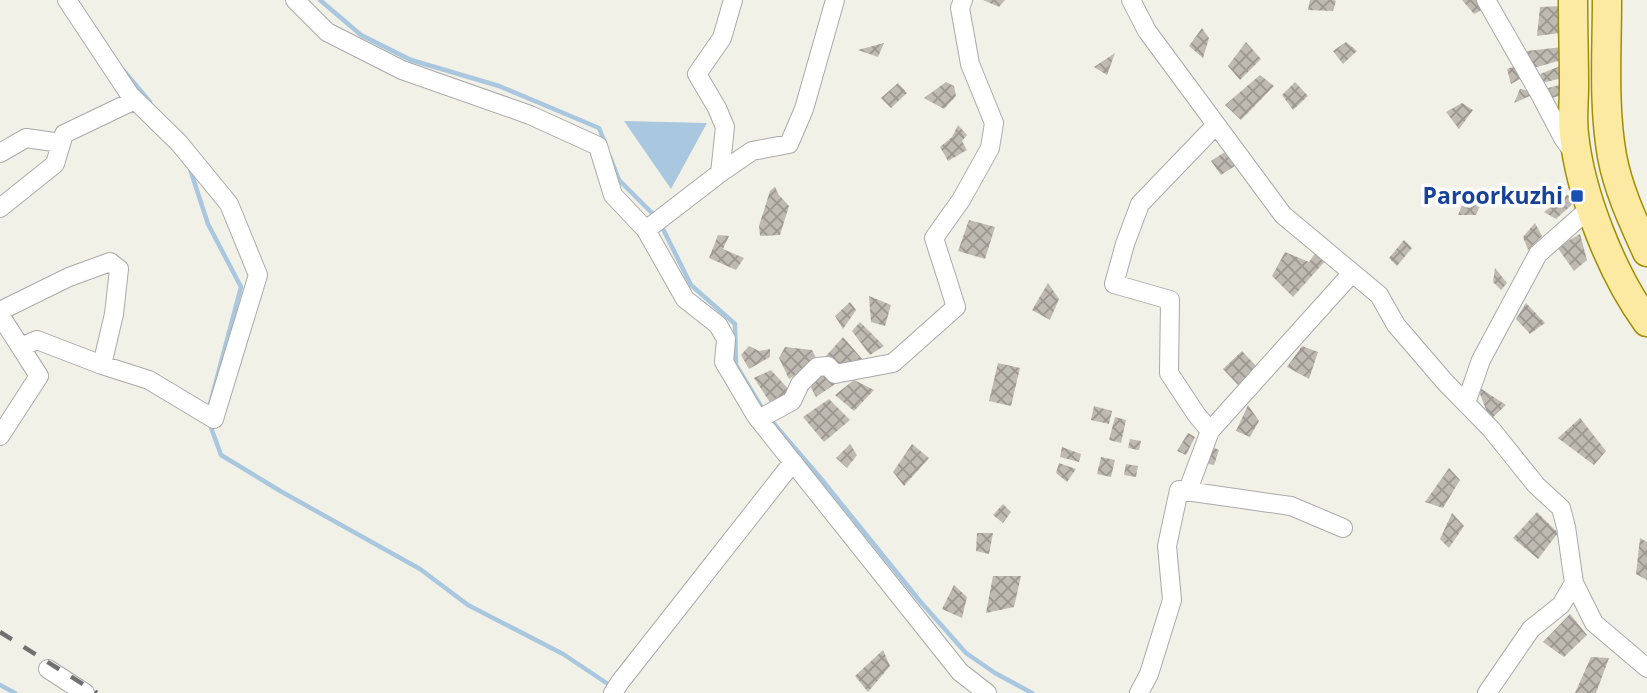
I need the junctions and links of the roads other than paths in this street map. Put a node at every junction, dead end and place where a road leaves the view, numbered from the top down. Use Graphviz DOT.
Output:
graph roads {
  1 [pos="67,0"];
  2 [pos="295,0"];
  3 [pos="733,0"];
  4 [pos="835,0"];
  5 [pos="963,0"];
  6 [pos="1130,0"];
  7 [pos="1486,0"];
  8 [pos="1573,0"];
  9 [pos="1607,0"];
  10 [pos="135,100"];
  11 [pos="1216,125"];
  12 [pos="61,142"];
  13 [pos="0,153"];
  14 [pos="1577,159"];
  15 [pos="720,173"];
  16 [pos="0,208"];
  17 [pos="1590,208"];
  18 [pos="1640,219"];
  19 [pos="646,230"];
  20 [pos="1647,251"];
  21 [pos="1352,273"];
  22 [pos="0,313"];
  23 [pos="1647,322"];
  24 [pos="21,347"];
  25 [pos="102,365"];
  26 [pos="1466,403"];
  27 [pos="759,419"];
  28 [pos="1210,431"];
  29 [pos="0,436"];
  30 [pos="793,462"];
  31 [pos="1188,490"];
  32 [pos="1343,528"];
  33 [pos="1574,583"];
  34 [pos="1647,668"];
  35 [pos="48,669"];
  36 [pos="622,689"];
  37 [pos="85,693"];
  38 [pos="986,693"];
  39 [pos="1139,693"];
  40 [pos="1487,693"];
  1 -- 10 [label="street"];
  2 -- 19 [label="street"];
  3 -- 15 [label="street"];
  4 -- 15 [label="street"];
  5 -- 27 [label="street"];
  6 -- 11 [label="street"];
  7 -- 14 [label="street"];
  8 -- 14 [label="main road"];
  9 -- 18 [label="main road"];
  10 -- 12 [label="street"];
  10 -- 25 [label="street"];
  11 -- 21 [label="street"];
  11 -- 28 [label="street"];
  12 -- 13 [label="street"];
  12 -- 16 [label="street"];
  14 -- 17 [label="main road"];
  15 -- 19 [label="street"];
  17 -- 23 [label="main road"];
  17 -- 26 [label="street"];
  18 -- 20 [label="main road"];
  19 -- 27 [label="street"];
  21 -- 26 [label="street"];
  21 -- 28 [label="street"];
  22 -- 24 [label="street"];
  22 -- 25 [label="street"];
  24 -- 25 [label="street"];
  24 -- 29 [label="street"];
  26 -- 33 [label="street"];
  27 -- 30 [label="street"];
  28 -- 31 [label="street"];
  30 -- 36 [label="street"];
  30 -- 38 [label="street"];
  31 -- 32 [label="street"];
  31 -- 39 [label="street"];
  33 -- 34 [label="street"];
  33 -- 40 [label="street"];
  35 -- 37 [label="street"];
}
